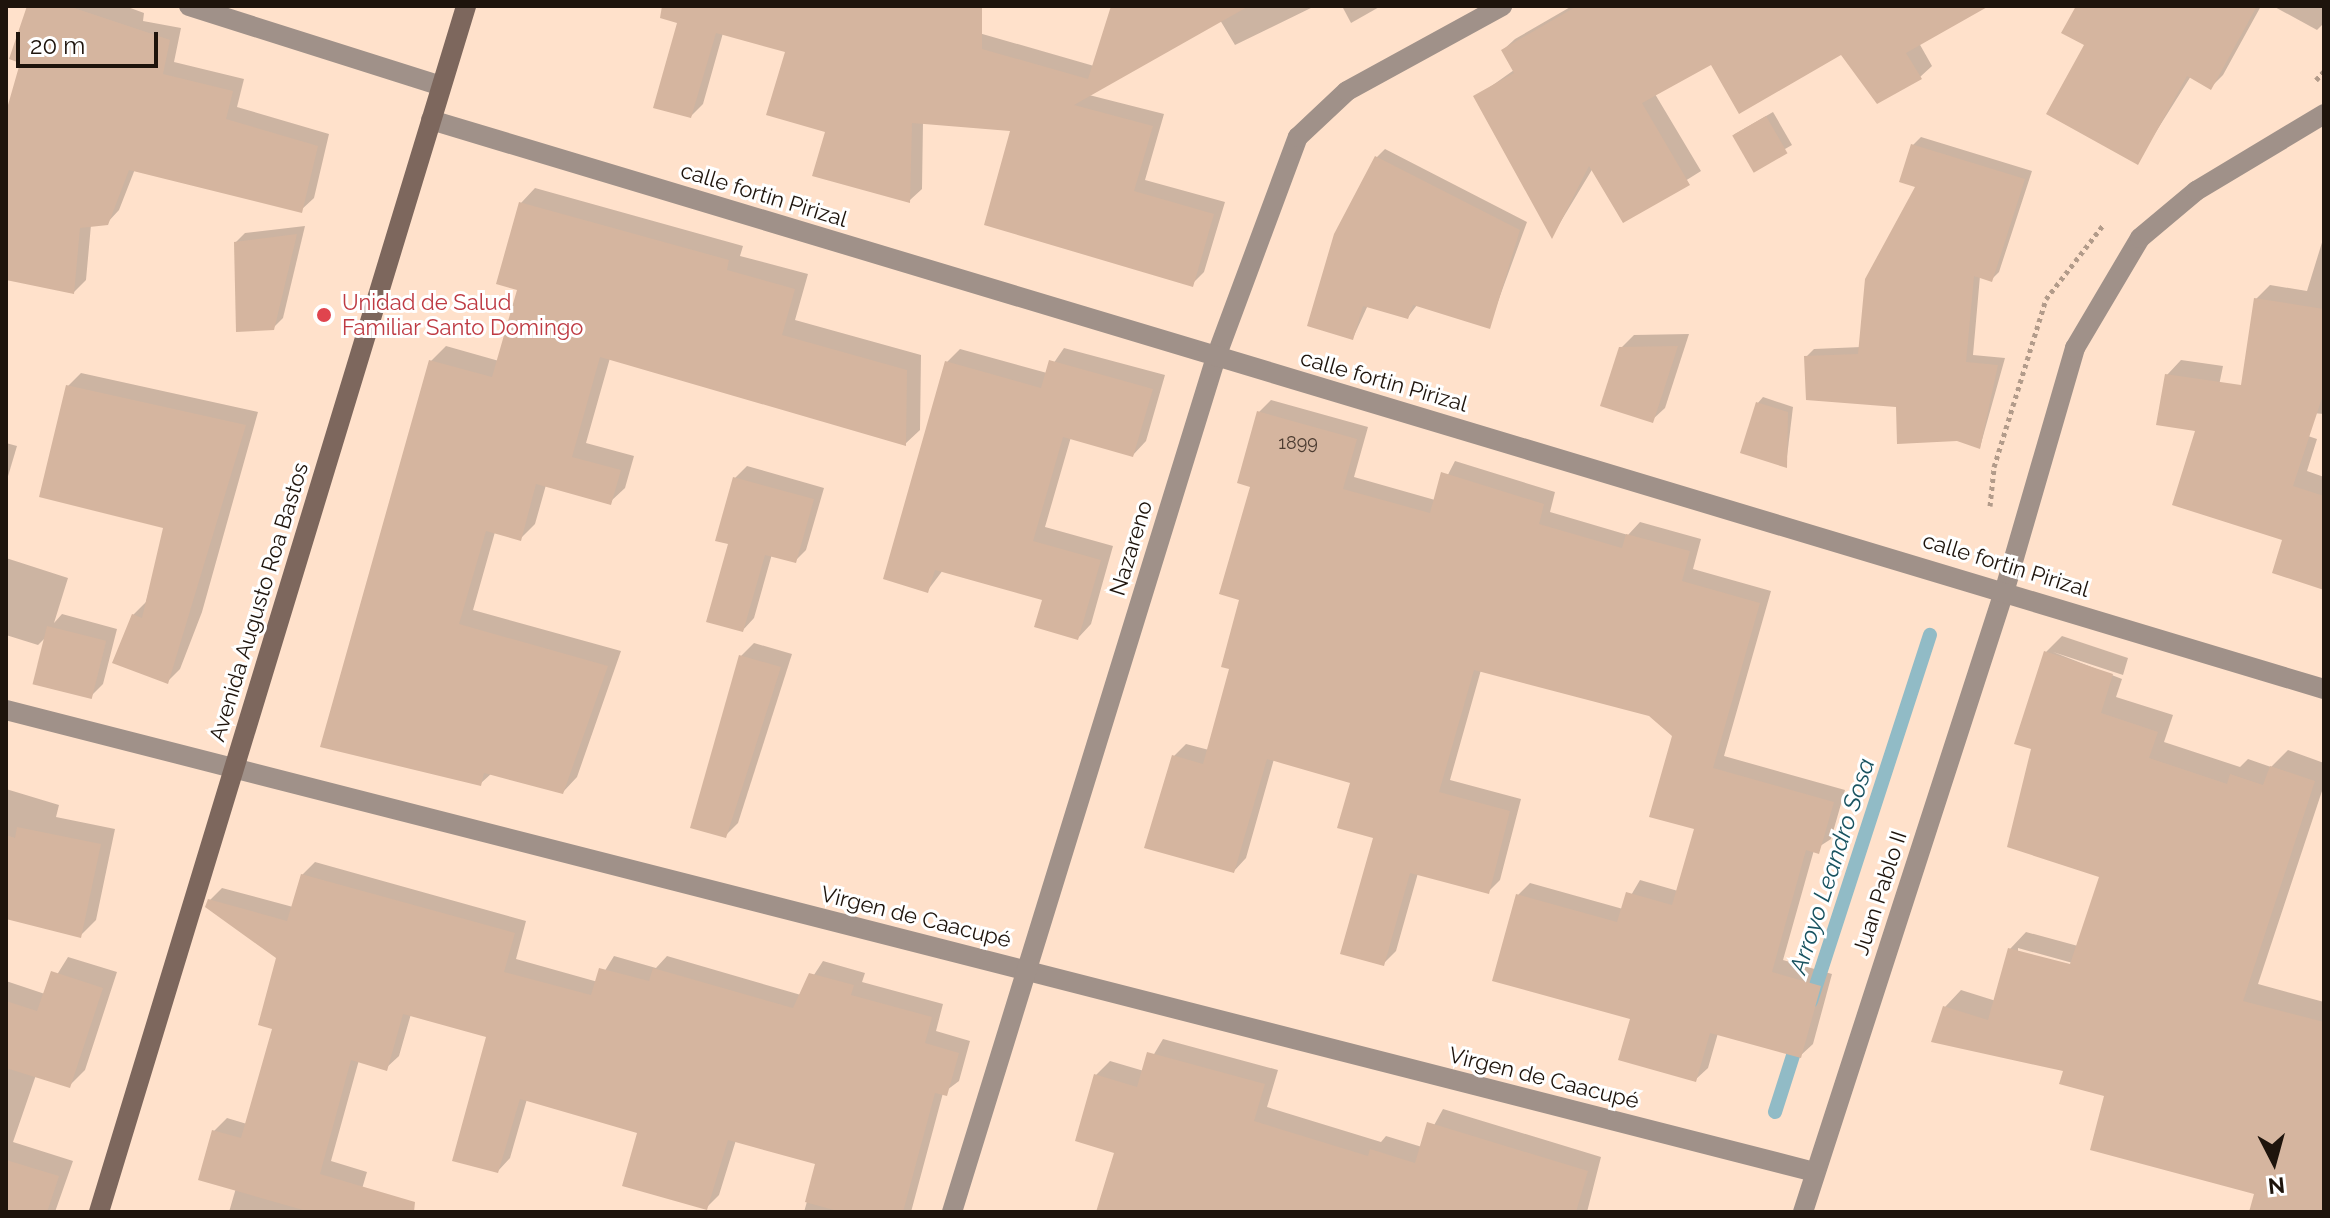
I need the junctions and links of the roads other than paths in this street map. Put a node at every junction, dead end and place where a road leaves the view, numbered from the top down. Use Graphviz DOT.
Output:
graph roads {
  1 [pos="189,6"];
  2 [pos="466,6"];
  3 [pos="1502,6"];
  4 [pos="441,86"];
  5 [pos="2324,114"];
  6 [pos="431,120"];
  7 [pos="1216,357"];
  8 [pos="2005,589"];
  9 [pos="2324,689"];
  10 [pos="6,710"];
  11 [pos="234,766"];
  12 [pos="1025,970"];
  13 [pos="1814,1172"];
  14 [pos="99,1212"];
  15 [pos="952,1212"];
  16 [pos="1803,1212"];
  1 -- 4 [label="street"];
  2 -- 4 [label="main road, Avenida Augusto Roa Bastos"];
  3 -- 7 [label="street, Nazareno"];
  4 -- 6 [label="main road, Avenida Augusto Roa Bastos"];
  5 -- 8 [label="street, Juan Pablo II"];
  6 -- 7 [label="street, calle fortin Pirizal"];
  6 -- 11 [label="main road, Avenida Augusto Roa Bastos"];
  7 -- 8 [label="street, calle fortin Pirizal"];
  7 -- 12 [label="street, Nazareno"];
  8 -- 9 [label="street, calle fortin Pirizal"];
  8 -- 13 [label="street, Juan Pablo II"];
  10 -- 11 [label="street, Virgen de Caacupé"];
  11 -- 12 [label="street, Virgen de Caacupé"];
  11 -- 14 [label="main road, Avenida Augusto Roa Bastos"];
  12 -- 13 [label="street, Virgen de Caacupé"];
  12 -- 15 [label="street, Nazareno"];
  13 -- 16 [label="street, Juan Pablo II"];
}
